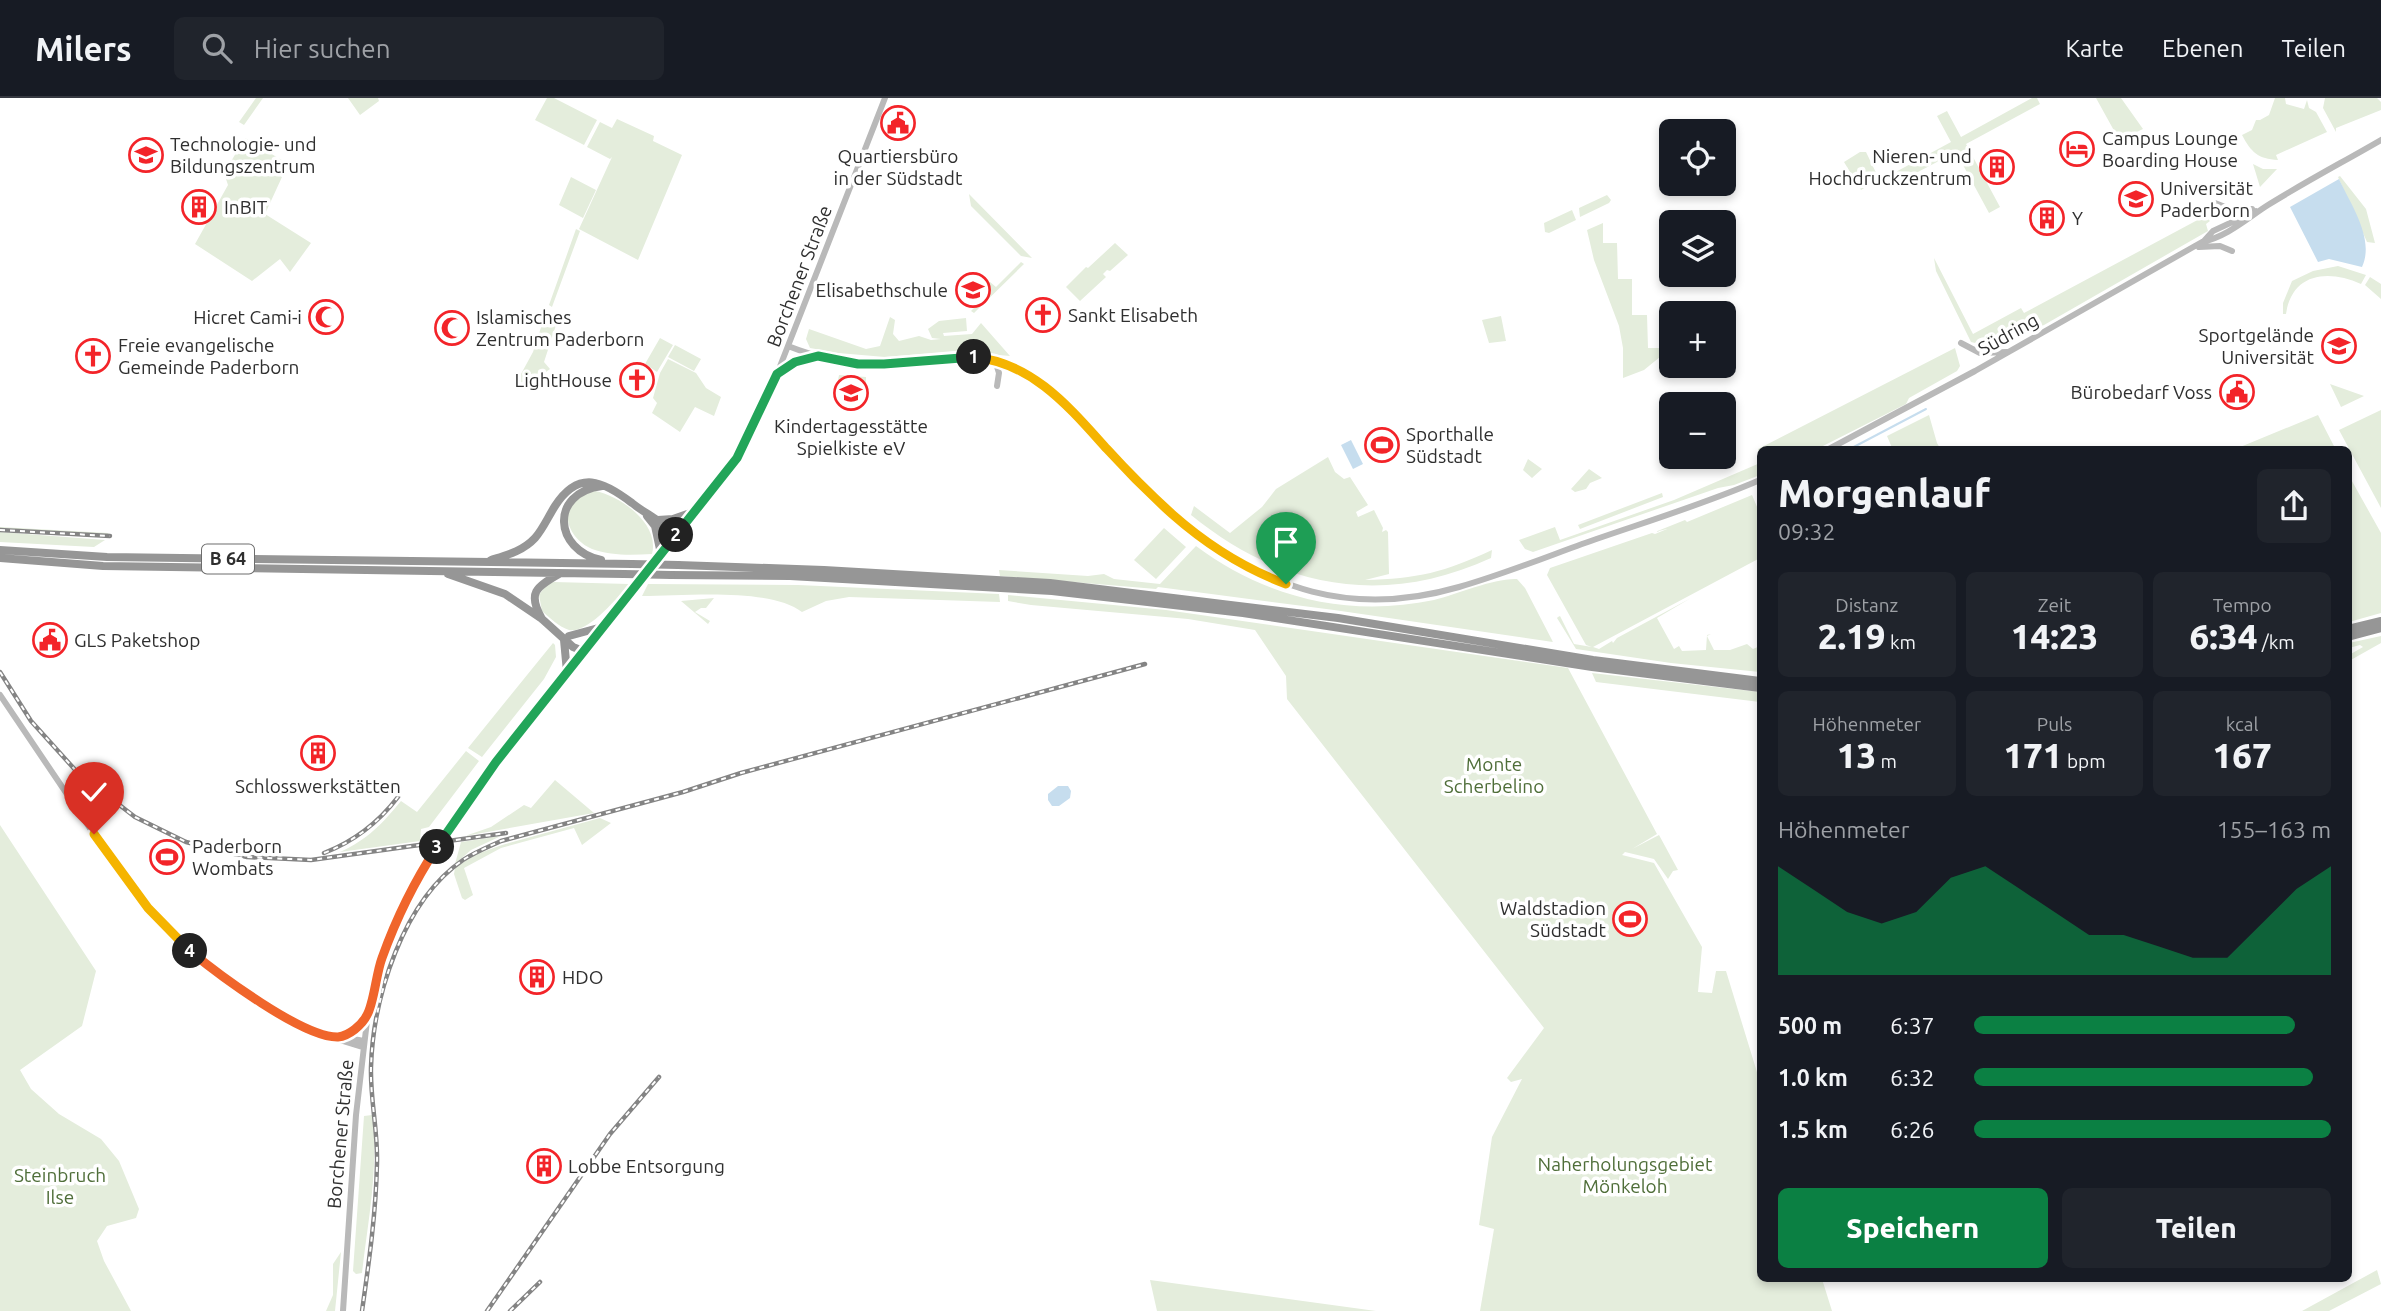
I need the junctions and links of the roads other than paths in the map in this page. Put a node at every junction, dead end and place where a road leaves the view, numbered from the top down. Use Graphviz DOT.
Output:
graph roads {
  1 [pos="886,98"];
  2 [pos="2381,140"];
  3 [pos="2215,203"];
  4 [pos="2267,206"];
  5 [pos="2193,248"];
  6 [pos="2232,251"];
  7 [pos="1961,343"];
  8 [pos="788,346"];
  9 [pos="2008,352"];
  10 [pos="818,356"];
  11 [pos="995,360"];
  12 [pos="777,374"];
  13 [pos="997,386"];
  14 [pos="1834,446"];
  15 [pos="1757,481"];
  16 [pos="605,486"];
  17 [pos="694,512"];
  18 [pos="657,523"];
  19 [pos="675,536"];
  20 [pos="0,550"];
  21 [pos="661,554"];
  22 [pos="0,558"];
  23 [pos="105,561"];
  24 [pos="485,562"];
  25 [pos="632,564"];
  26 [pos="438,571"];
  27 [pos="560,573"];
  28 [pos="542,619"];
  29 [pos="2381,621"];
  30 [pos="602,628"];
  31 [pos="2352,628"];
  32 [pos="2381,628"];
  33 [pos="2352,636"];
  34 [pos="566,638"];
  35 [pos="583,651"];
  36 [pos="567,672"];
  37 [pos="1757,681"];
  38 [pos="1757,688"];
  39 [pos="0,695"];
  40 [pos="368,1014"];
  41 [pos="330,1036"];
  42 [pos="341,1037"];
  43 [pos="363,1044"];
  44 [pos="343,1311"];
  1 -- 8 [label="main road, Borchener Straße"];
  2 -- 4 [label="main road, Südring"];
  3 -- 4 [label="main road"];
  4 -- 5 [label="main road, Südring"];
  5 -- 6 [label="main road"];
  5 -- 9 [label="main road, Südring"];
  7 -- 9 [label="main road"];
  8 -- 10 [label="main road"];
  8 -- 12 [label="main road, Borchener Straße"];
  9 -- 14 [label="main road, Südring"];
  10 -- 11 [label="main road"];
  10 -- 12 [label="main road"];
  11 -- 13 [label="main road"];
  11 -- 15 [label="main road"];
  12 -- 17 [label="main road, Borchener Straße"];
  16 -- 18 [label="highway"];
  16 -- 24 [label="highway"];
  16 -- 25 [label="highway"];
  17 -- 18 [label="highway"];
  17 -- 19 [label="main road, Borchener Straße"];
  18 -- 19 [label="highway"];
  18 -- 21 [label="highway"];
  19 -- 21 [label="main road, Borchener Straße"];
  20 -- 23 [label="highway, B 64"];
  21 -- 30 [label="main road, Borchener Straße"];
  22 -- 23 [label="highway, B 64"];
  23 -- 24 [label="highway, B 64"];
  23 -- 26 [label="highway, B 64"];
  24 -- 25 [label="highway, B 64"];
  25 -- 37 [label="highway, B 64, bridge"];
  26 -- 27 [label="highway, B 64"];
  26 -- 28 [label="highway"];
  27 -- 28 [label="highway"];
  27 -- 38 [label="highway, B 64, bridge"];
  28 -- 34 [label="highway"];
  29 -- 31 [label="highway"];
  30 -- 34 [label="highway"];
  30 -- 35 [label="main road, Borchener Straße"];
  32 -- 33 [label="highway"];
  34 -- 35 [label="highway"];
  34 -- 36 [label="highway"];
  35 -- 36 [label="main road, Borchener Straße"];
  36 -- 40 [label="main road, Borchener Straße"];
  39 -- 41 [label="main road"];
  40 -- 42 [label="main road"];
  40 -- 43 [label="main road, Borchener Straße"];
  41 -- 42 [label="main road"];
  41 -- 43 [label="main road"];
  42 -- 43 [label="main road"];
  43 -- 44 [label="main road, Borchener Straße"];
}
